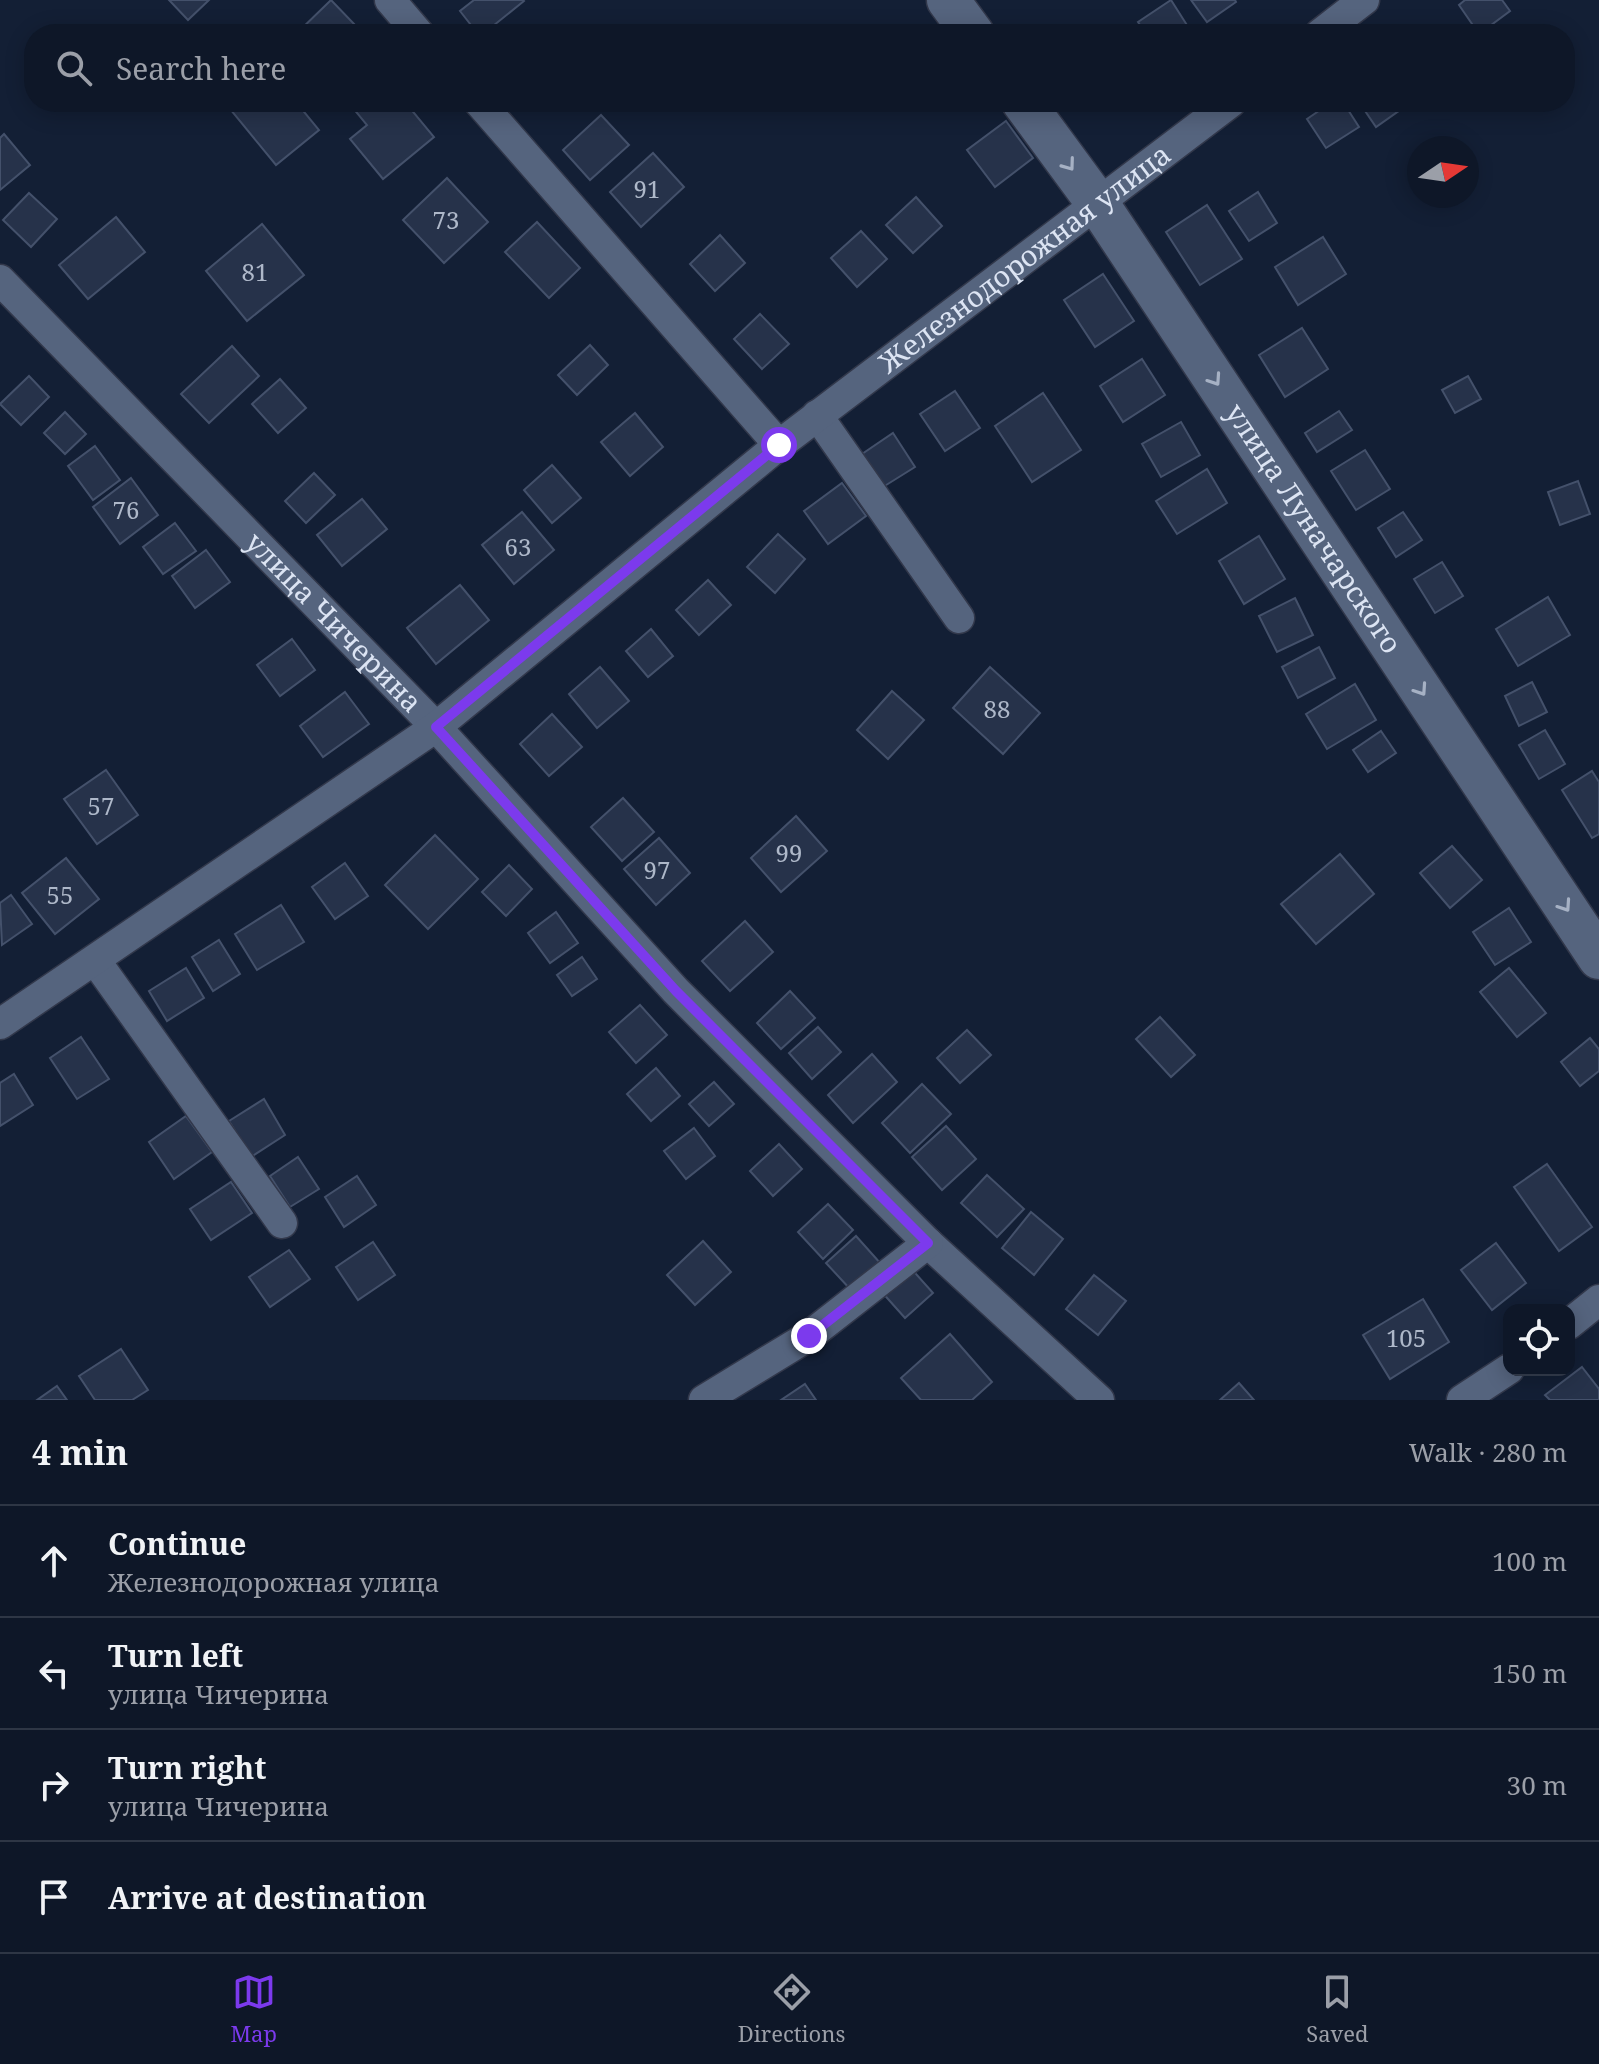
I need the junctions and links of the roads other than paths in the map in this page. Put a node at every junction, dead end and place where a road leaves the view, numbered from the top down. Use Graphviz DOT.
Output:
graph roads {
  1 [pos="390,0"];
  2 [pos="948,0"];
  3 [pos="1364,0"];
  4 [pos="410,24"];
  5 [pos="966,24"];
  6 [pos="1333,24"];
  7 [pos="488,112"];
  8 [pos="1030,112"];
  9 [pos="1218,112"];
  10 [pos="1098,204"];
  11 [pos="0,280"];
  12 [pos="817,415"];
  13 [pos="779,445"];
  14 [pos="959,618"];
  15 [pos="436,727"];
  16 [pos="1599,958"];
  17 [pos="95,960"];
  18 [pos="0,1024"];
  19 [pos="282,1223"];
  20 [pos="928,1243"];
  21 [pos="1599,1300"];
  22 [pos="1575,1319"];
  23 [pos="1503,1373"];
  24 [pos="704,1400"];
  25 [pos="1099,1400"];
  26 [pos="1462,1400"];
  1 -- 4 [label="street"];
  2 -- 5 [label="main road"];
  3 -- 6 [label="street"];
  7 -- 13 [label="street"];
  8 -- 10 [label="main road, улица Луначарского, one-way"];
  9 -- 10 [label="street, Железнодорожная улица"];
  10 -- 12 [label="street, Железнодорожная улица"];
  10 -- 16 [label="main road, улица Луначарского, one-way"];
  11 -- 15 [label="street, улица Чичерина"];
  12 -- 13 [label="street, Железнодорожная улица"];
  12 -- 14 [label="street"];
  13 -- 15 [label="street, Железнодорожная улица"];
  15 -- 17 [label="street, Железнодорожная улица"];
  15 -- 20 [label="street, улица Чичерина"];
  17 -- 18 [label="street, Железнодорожная улица"];
  17 -- 19 [label="street"];
  20 -- 24 [label="street"];
  20 -- 25 [label="street, улица Чичерина"];
  21 -- 22 [label="street"];
  23 -- 26 [label="street"];
}
